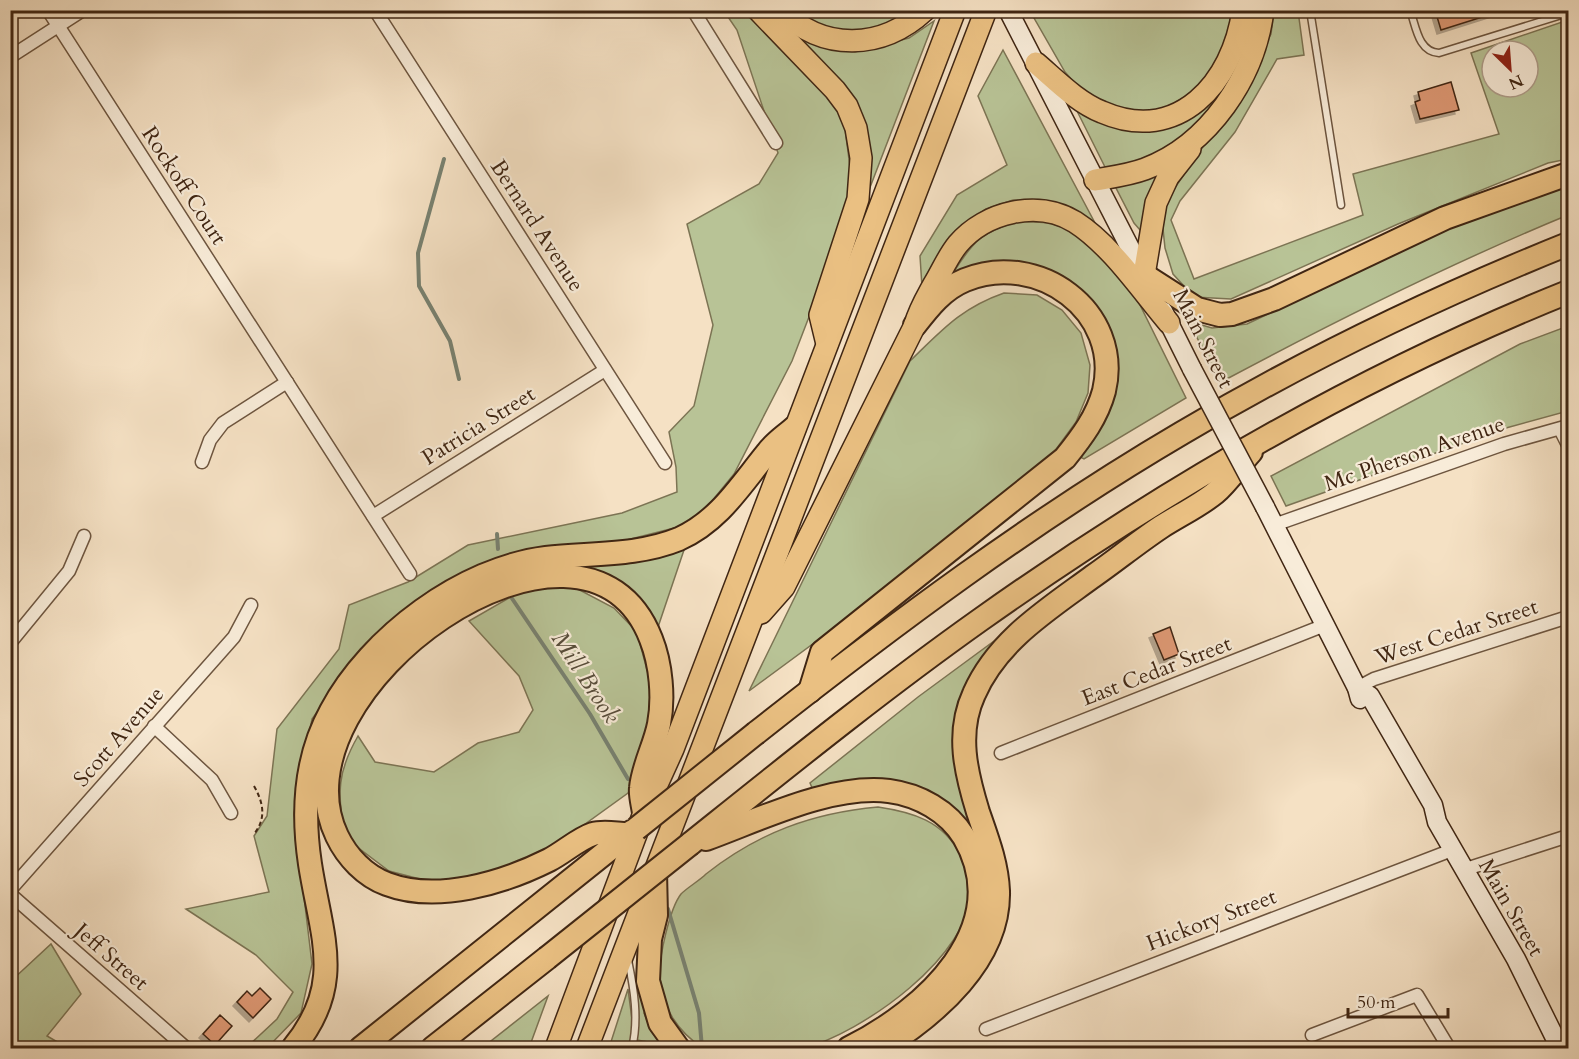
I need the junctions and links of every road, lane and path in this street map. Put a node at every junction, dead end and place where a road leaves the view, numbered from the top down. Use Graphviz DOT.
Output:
graph roads {
  1 [pos="48,10"];
  2 [pos="83,10"];
  3 [pos="375,10"];
  4 [pos="693,10"];
  5 [pos="758,10"];
  6 [pos="781,10"];
  7 [pos="925,10"];
  8 [pos="955,10"];
  9 [pos="986,10"];
  10 [pos="1243,10"];
  11 [pos="1263,10"];
  12 [pos="1310,10"];
  13 [pos="1410,10"];
  14 [pos="1569,13"];
  15 [pos="1010,14"];
  16 [pos="59,27"];
  17 [pos="10,57"];
  18 [pos="1036,63"];
  19 [pos="1197,138"];
  20 [pos="776,143"];
  21 [pos="1569,174"];
  22 [pos="1095,180"];
  23 [pos="1341,206"];
  24 [pos="1569,244"];
  25 [pos="1144,275"];
  26 [pos="1569,292"];
  27 [pos="1169,322"];
  28 [pos="915,325"];
  29 [pos="826,344"];
  30 [pos="605,370"];
  31 [pos="287,382"];
  32 [pos="794,428"];
  33 [pos="1564,428"];
  34 [pos="1262,440"];
  35 [pos="1569,445"];
  36 [pos="202,462"];
  37 [pos="665,463"];
  38 [pos="373,516"];
  39 [pos="1274,525"];
  40 [pos="84,536"];
  41 [pos="410,574"];
  42 [pos="251,604"];
  43 [pos="1569,617"];
  44 [pos="752,625"];
  45 [pos="1325,625"];
  46 [pos="10,643"];
  47 [pos="1358,688"];
  48 [pos="810,691"];
  49 [pos="154,726"];
  50 [pos="1002,753"];
  51 [pos="254,786"];
  52 [pos="231,813"];
  53 [pos="636,825"];
  54 [pos="715,830"];
  55 [pos="254,834"];
  56 [pos="1569,836"];
  57 [pos="1452,850"];
  58 [pos="1463,870"];
  59 [pos="655,872"];
  60 [pos="10,892"];
  61 [pos="626,950"];
  62 [pos="987,1029"];
  63 [pos="1312,1035"];
  64 [pos="438,1046"];
  65 [pos="186,1048"];
  66 [pos="293,1048"];
  67 [pos="361,1048"];
  68 [pos="556,1048"];
  69 [pos="587,1048"];
  70 [pos="632,1048"];
  71 [pos="678,1048"];
  72 [pos="849,1048"];
  73 [pos="882,1048"];
  74 [pos="1449,1048"];
  75 [pos="1560,1048"];
  1 -- 16 [label="street, Rockoff Court"];
  2 -- 16 [label="street"];
  3 -- 30 [label="street, Bernard Avenue"];
  4 -- 20 [label="street"];
  5 -- 29 [label="highway"];
  6 -- 7 [label="highway"];
  8 -- 29 [label="highway"];
  9 -- 44 [label="highway"];
  10 -- 18 [label="highway"];
  11 -- 19 [label="highway"];
  12 -- 23 [label="lane"];
  13 -- 14 [label="lane"];
  15 -- 18 [label="main road, Main Street"];
  16 -- 17 [label="street"];
  16 -- 31 [label="street, Rockoff Court"];
  18 -- 22 [label="main road, Main Street"];
  19 -- 22 [label="highway"];
  19 -- 25 [label="highway"];
  21 -- 25 [label="highway"];
  22 -- 25 [label="main road, Main Street"];
  24 -- 48 [label="highway"];
  25 -- 27 [label="main road, Main Street"];
  26 -- 34 [label="highway"];
  27 -- 28 [label="highway"];
  27 -- 39 [label="main road, Main Street, bridge"];
  28 -- 44 [label="highway"];
  28 -- 48 [label="highway"];
  29 -- 32 [label="highway"];
  30 -- 37 [label="street, Bernard Avenue"];
  30 -- 38 [label="street, Patricia Street"];
  31 -- 36 [label="street"];
  31 -- 38 [label="street, Rockoff Court"];
  32 -- 53 [label="highway"];
  32 -- 66 [label="highway"];
  33 -- 35 [label="street"];
  33 -- 39 [label="street, Mc Pherson Avenue"];
  34 -- 54 [label="highway"];
  34 -- 73 [label="highway"];
  38 -- 41 [label="street, Rockoff Court"];
  39 -- 45 [label="main road, Main Street"];
  40 -- 46 [label="street"];
  42 -- 49 [label="street, Scott Avenue"];
  43 -- 47 [label="street, West Cedar Street"];
  44 -- 59 [label="highway"];
  45 -- 47 [label="main road, Main Street"];
  45 -- 50 [label="street, East Cedar Street"];
  47 -- 57 [label="main road, Main Street"];
  48 -- 53 [label="highway, bridge"];
  49 -- 52 [label="street"];
  49 -- 60 [label="street, Scott Avenue"];
  51 -- 55 [label="path"];
  53 -- 53 [label="highway"];
  53 -- 67 [label="highway"];
  53 -- 68 [label="highway"];
  54 -- 64 [label="highway, bridge"];
  54 -- 72 [label="highway"];
  56 -- 58 [label="street"];
  57 -- 58 [label="main road, Main Street"];
  57 -- 62 [label="street, Hickory Street"];
  58 -- 75 [label="main road, Main Street"];
  59 -- 61 [label="highway"];
  59 -- 71 [label="highway"];
  60 -- 65 [label="street, Jeff Street"];
  61 -- 69 [label="highway"];
  61 -- 70 [label="lane"];
  63 -- 74 [label="street"];
}
